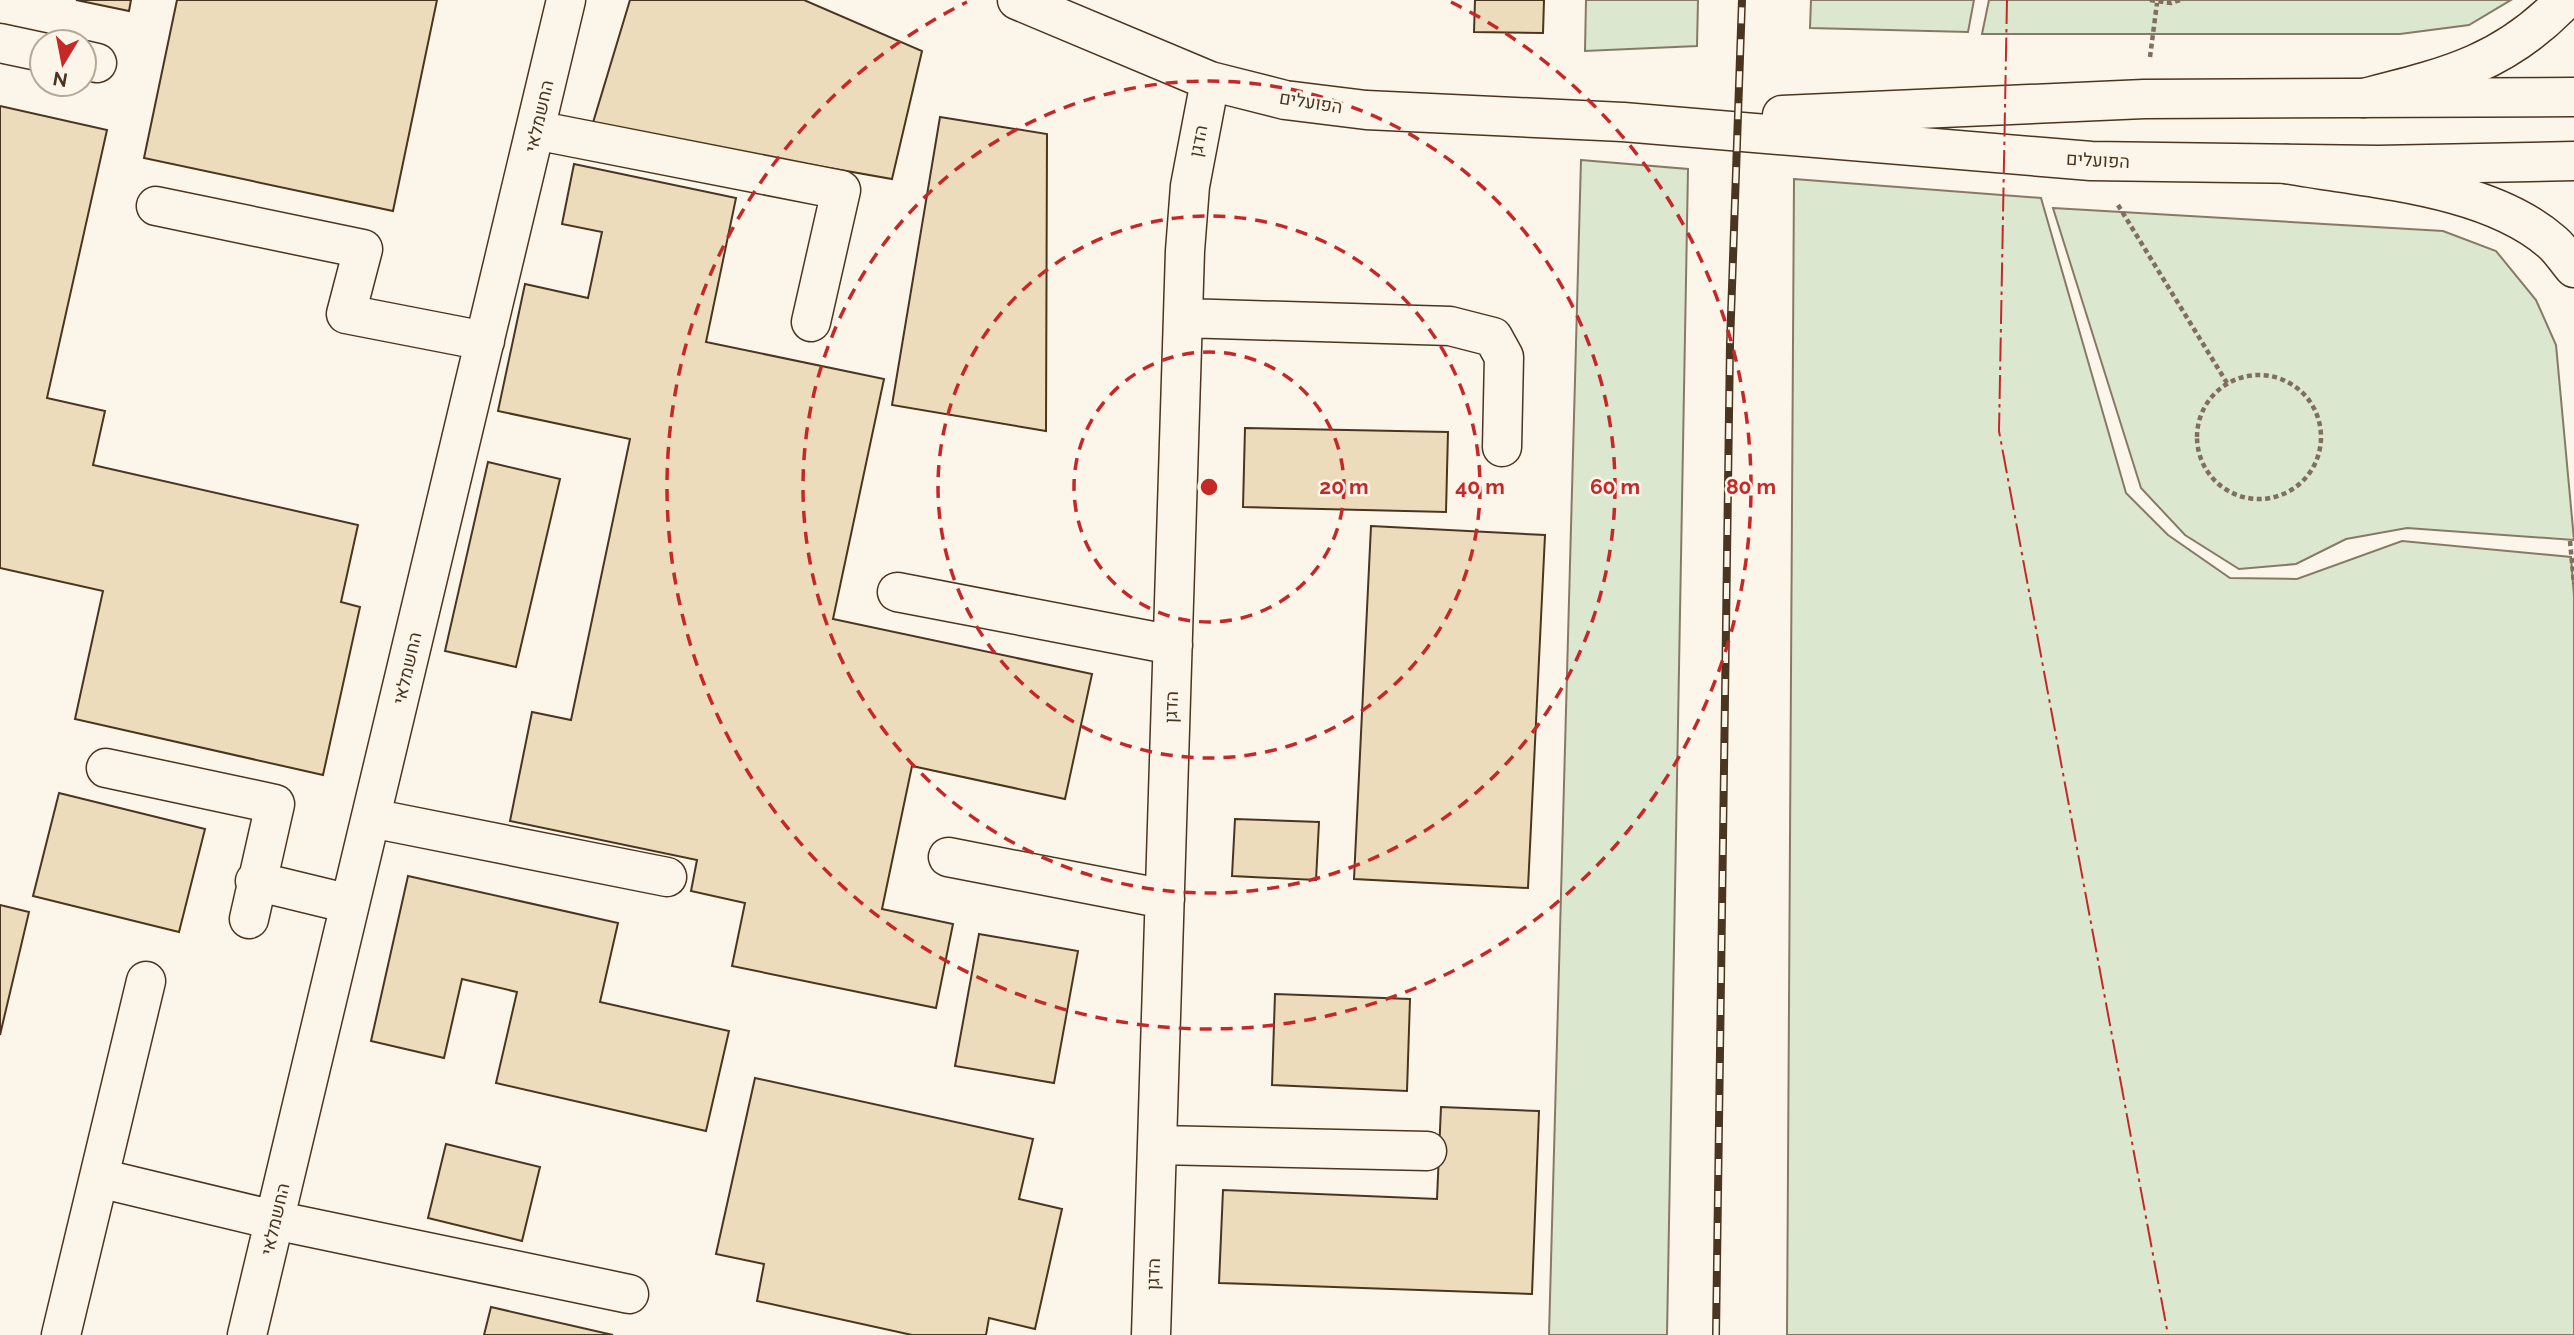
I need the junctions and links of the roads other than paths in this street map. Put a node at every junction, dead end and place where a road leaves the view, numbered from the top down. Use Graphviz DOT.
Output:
graph roads {
  1 [pos="566,0"];
  2 [pos="1017,0"];
  3 [pos="2565,0"];
  4 [pos="0,43"];
  5 [pos="28,49"];
  6 [pos="1210,81"];
  7 [pos="2574,97"];
  8 [pos="2364,98"];
  9 [pos="1623,122"];
  10 [pos="535,130"];
  11 [pos="2574,161"];
  12 [pos="2286,164"];
  13 [pos="156,206"];
  14 [pos="2574,268"];
  15 [pos="1183,318"];
  16 [pos="811,322"];
  17 [pos="485,341"];
  18 [pos="1502,447"];
  19 [pos="897,592"];
  20 [pos="1173,645"];
  21 [pos="106,768"];
  22 [pos="371,818"];
  23 [pos="948,857"];
  24 [pos="667,877"];
  25 [pos="255,881"];
  26 [pos="1165,899"];
  27 [pos="350,904"];
  28 [pos="249,919"];
  29 [pos="146,981"];
  30 [pos="1157,1145"];
  31 [pos="1427,1151"];
  32 [pos="99,1178"];
  33 [pos="274,1220"];
  34 [pos="629,1294"];
  35 [pos="61,1335"];
  36 [pos="247,1335"];
  37 [pos="1151,1335"];
  1 -- 10 [label="street, החשמלאי"];
  2 -- 6 [label="street, הפועלים"];
  3 -- 8 [label="street"];
  4 -- 5 [label="street"];
  6 -- 9 [label="street, הפועלים"];
  6 -- 15 [label="street, הדגן"];
  7 -- 8 [label="street, הפועלים"];
  8 -- 9 [label="street, הפועלים"];
  9 -- 12 [label="street, הפועלים"];
  10 -- 16 [label="street"];
  10 -- 17 [label="street, החשמלאי"];
  11 -- 12 [label="street, הפועלים"];
  12 -- 14 [label="street"];
  13 -- 17 [label="street"];
  15 -- 18 [label="street"];
  15 -- 20 [label="street, הדגן"];
  17 -- 22 [label="street, החשמלאי"];
  19 -- 20 [label="street"];
  20 -- 26 [label="street, הדגן"];
  21 -- 25 [label="street"];
  22 -- 24 [label="street"];
  22 -- 27 [label="street, החשמלאי"];
  23 -- 26 [label="street"];
  25 -- 27 [label="street"];
  25 -- 28 [label="street"];
  26 -- 30 [label="street, הדגן"];
  27 -- 33 [label="street, החשמלאי"];
  29 -- 32 [label="street"];
  30 -- 31 [label="street"];
  30 -- 37 [label="street, הדגן"];
  32 -- 33 [label="street"];
  32 -- 35 [label="street"];
  33 -- 34 [label="street"];
  33 -- 36 [label="street, החשמלאי"];
}
